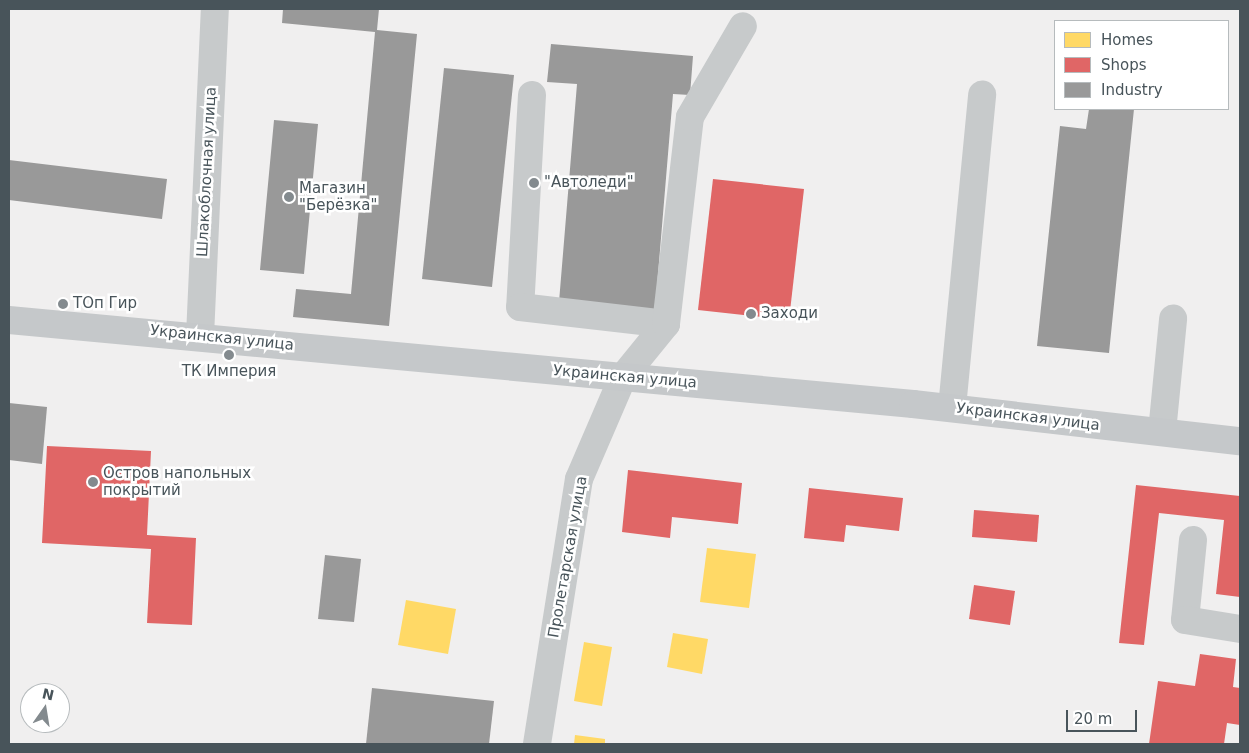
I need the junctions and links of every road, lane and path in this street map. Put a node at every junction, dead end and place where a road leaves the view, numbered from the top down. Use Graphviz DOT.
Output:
graph roads {
  1 [pos="215,9"];
  2 [pos="743,26"];
  3 [pos="982,94"];
  4 [pos="532,95"];
  5 [pos="1173,319"];
  6 [pos="9,320"];
  7 [pos="666,324"];
  8 [pos="200,336"];
  9 [pos="623,377"];
  10 [pos="952,408"];
  11 [pos="1162,432"];
  12 [pos="1240,441"];
  13 [pos="1193,540"];
  14 [pos="1240,629"];
  15 [pos="537,744"];
  1 -- 8 [label="street, Шлакоблочная улица"];
  2 -- 7 [label="street"];
  3 -- 10 [label="street"];
  4 -- 7 [label="street"];
  5 -- 11 [label="street"];
  6 -- 8 [label="main road, Украинская улица"];
  7 -- 9 [label="street, Пролетарская улица"];
  8 -- 9 [label="main road, Украинская улица"];
  9 -- 10 [label="main road, Украинская улица"];
  9 -- 15 [label="street, Пролетарская улица"];
  10 -- 11 [label="main road, Украинская улица"];
  11 -- 12 [label="main road, Украинская улица"];
  13 -- 14 [label="street"];
}
